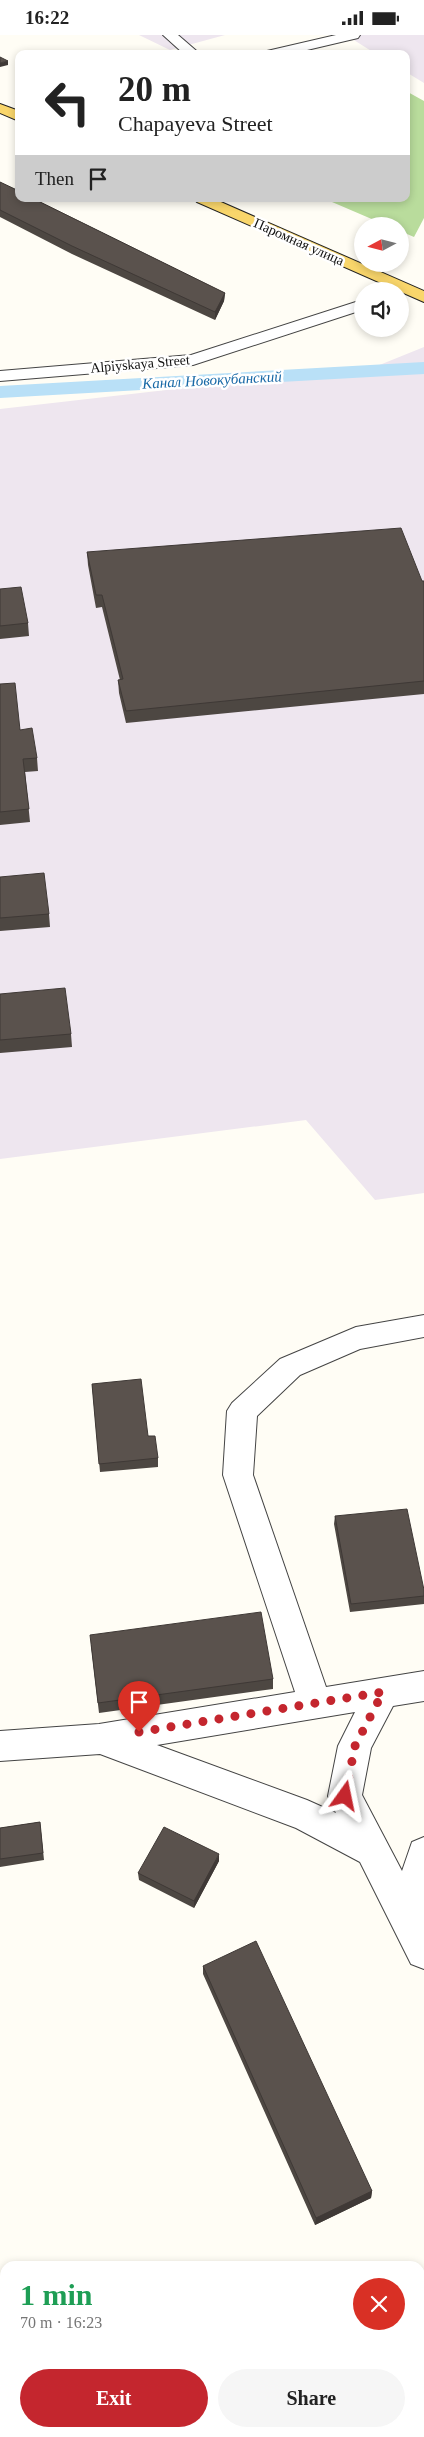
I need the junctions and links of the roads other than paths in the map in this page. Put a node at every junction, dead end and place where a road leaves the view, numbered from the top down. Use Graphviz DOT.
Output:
graph roads {
  1 [pos="170,35"];
  2 [pos="353,35"];
  3 [pos="188,50"];
  4 [pos="289,50"];
  5 [pos="0,107"];
  6 [pos="15,114"];
  7 [pos="209,202"];
  8 [pos="382,282"];
  9 [pos="409,293"];
  10 [pos="424,297"];
  11 [pos="354,308"];
  12 [pos="0,376"];
  13 [pos="424,1326"];
  14 [pos="424,1686"];
  15 [pos="383,1692"];
  16 [pos="315,1703"];
  17 [pos="99,1739"];
  18 [pos="0,1746"];
  19 [pos="374,1851"];
  20 [pos="424,1854"];
  21 [pos="406,1914"];
  22 [pos="424,1951"];
  1 -- 3 [label="street"];
  2 -- 4 [label="street"];
  5 -- 6 [label="main road"];
  7 -- 8 [label="main road, Паромная улица"];
  9 -- 10 [label="main road, Паромная улица"];
  11 -- 12 [label="street, Alpiyskaya Street"];
  13 -- 16 [label="street"];
  14 -- 15 [label="street"];
  15 -- 16 [label="street"];
  15 -- 19 [label="street"];
  16 -- 17 [label="street"];
  17 -- 18 [label="street"];
  17 -- 19 [label="street"];
  19 -- 21 [label="street"];
  20 -- 21 [label="street"];
  21 -- 22 [label="street"];
}
